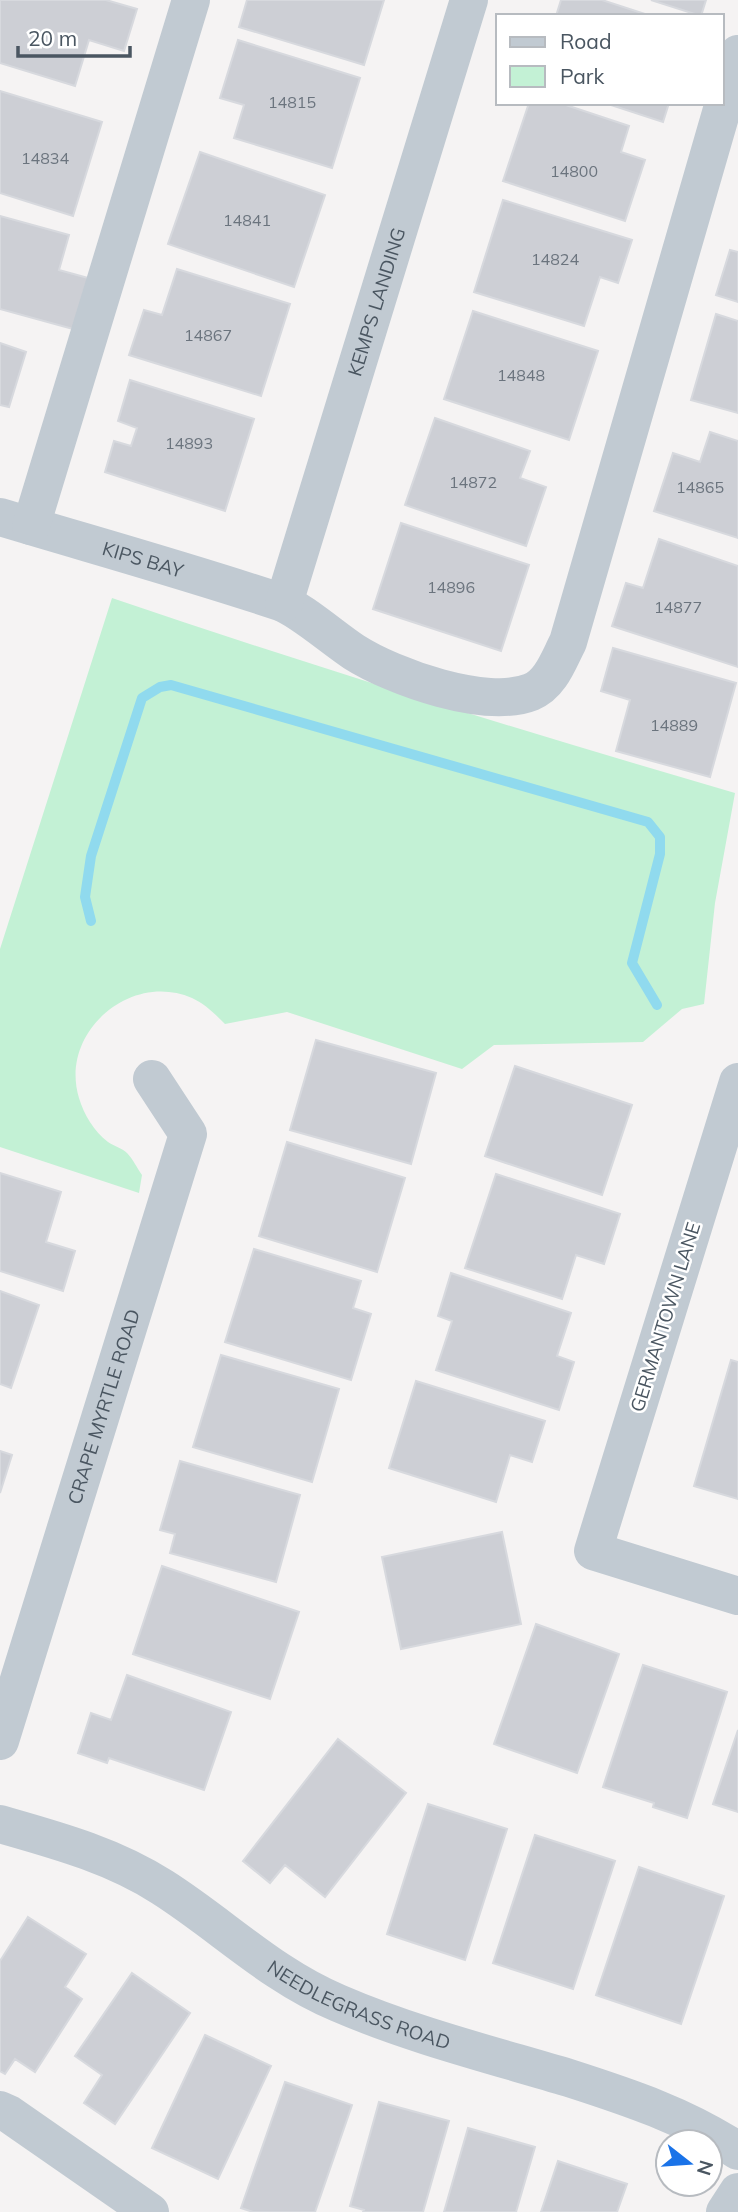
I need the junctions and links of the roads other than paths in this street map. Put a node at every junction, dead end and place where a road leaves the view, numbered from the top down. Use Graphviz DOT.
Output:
graph roads {
  1 [pos="191,0"];
  2 [pos="469,0"];
  3 [pos="738,54"];
  4 [pos="724,102"];
  5 [pos="723,105"];
  6 [pos="16,522"];
  7 [pos="284,603"];
  8 [pos="152,1079"];
  9 [pos="738,1082"];
  10 [pos="738,1596"];
  11 [pos="0,1741"];
  12 [pos="0,1824"];
  13 [pos="0,2110"];
  14 [pos="738,2151"];
  15 [pos="738,2192"];
  16 [pos="150,2212"];
  17 [pos="725,2212"];
  1 -- 6 [label="street"];
  2 -- 7 [label="street, KEMPS LANDING"];
  3 -- 4 [label="street, KIPS BAY"];
  5 -- 7 [label="street, KIPS BAY"];
  6 -- 7 [label="street, KIPS BAY"];
  8 -- 11 [label="street, CRAPE MYRTLE ROAD"];
  9 -- 10 [label="street, GERMANTOWN LANE"];
  12 -- 14 [label="street, NEEDLEGRASS ROAD"];
  13 -- 16 [label="street"];
  15 -- 17 [label="street"];
}
